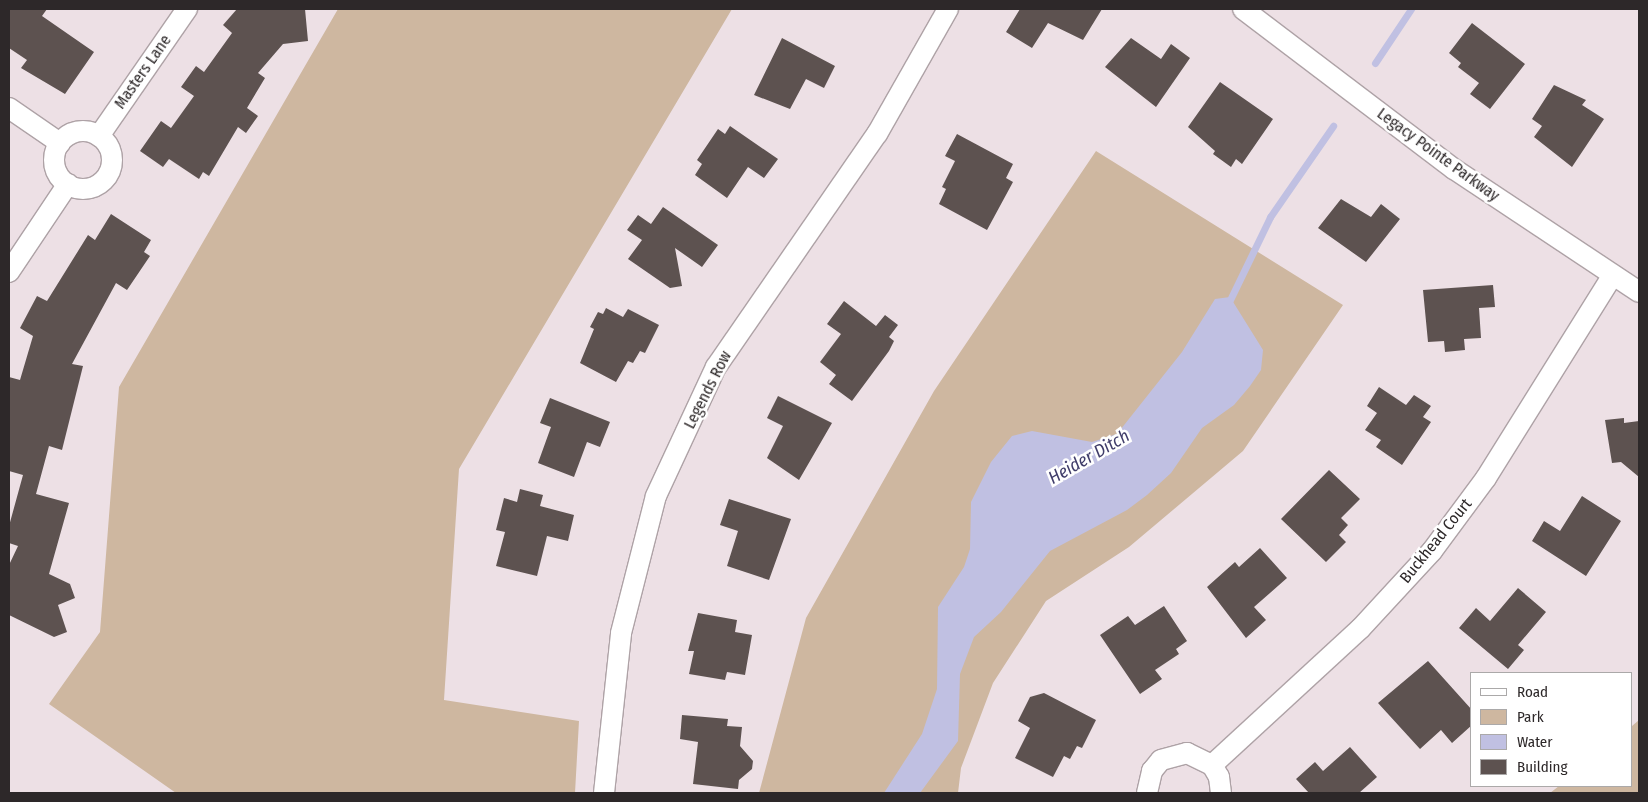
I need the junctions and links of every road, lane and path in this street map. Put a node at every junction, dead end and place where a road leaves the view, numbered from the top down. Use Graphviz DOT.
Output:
graph roads {
  1 [pos="187,9"];
  2 [pos="948,9"];
  3 [pos="1243,9"];
  4 [pos="9,108"];
  5 [pos="99,136"];
  6 [pos="60,143"];
  7 [pos="68,184"];
  8 [pos="9,272"];
  9 [pos="1612,276"];
  10 [pos="1639,292"];
  11 [pos="1212,765"];
  12 [pos="604,793"];
  13 [pos="1147,793"];
  14 [pos="1222,793"];
  1 -- 5 [label="street, Masters Lane"];
  2 -- 12 [label="street, Legends Row"];
  3 -- 9 [label="street, Legacy Pointe Parkway"];
  4 -- 6 [label="street"];
  5 -- 6 [label="street"];
  5 -- 7 [label="street"];
  6 -- 7 [label="street"];
  7 -- 8 [label="street"];
  9 -- 10 [label="street, Legacy Pointe Parkway"];
  9 -- 11 [label="street, Buckhead Court"];
  11 -- 13 [label="street"];
  11 -- 14 [label="street"];
}
